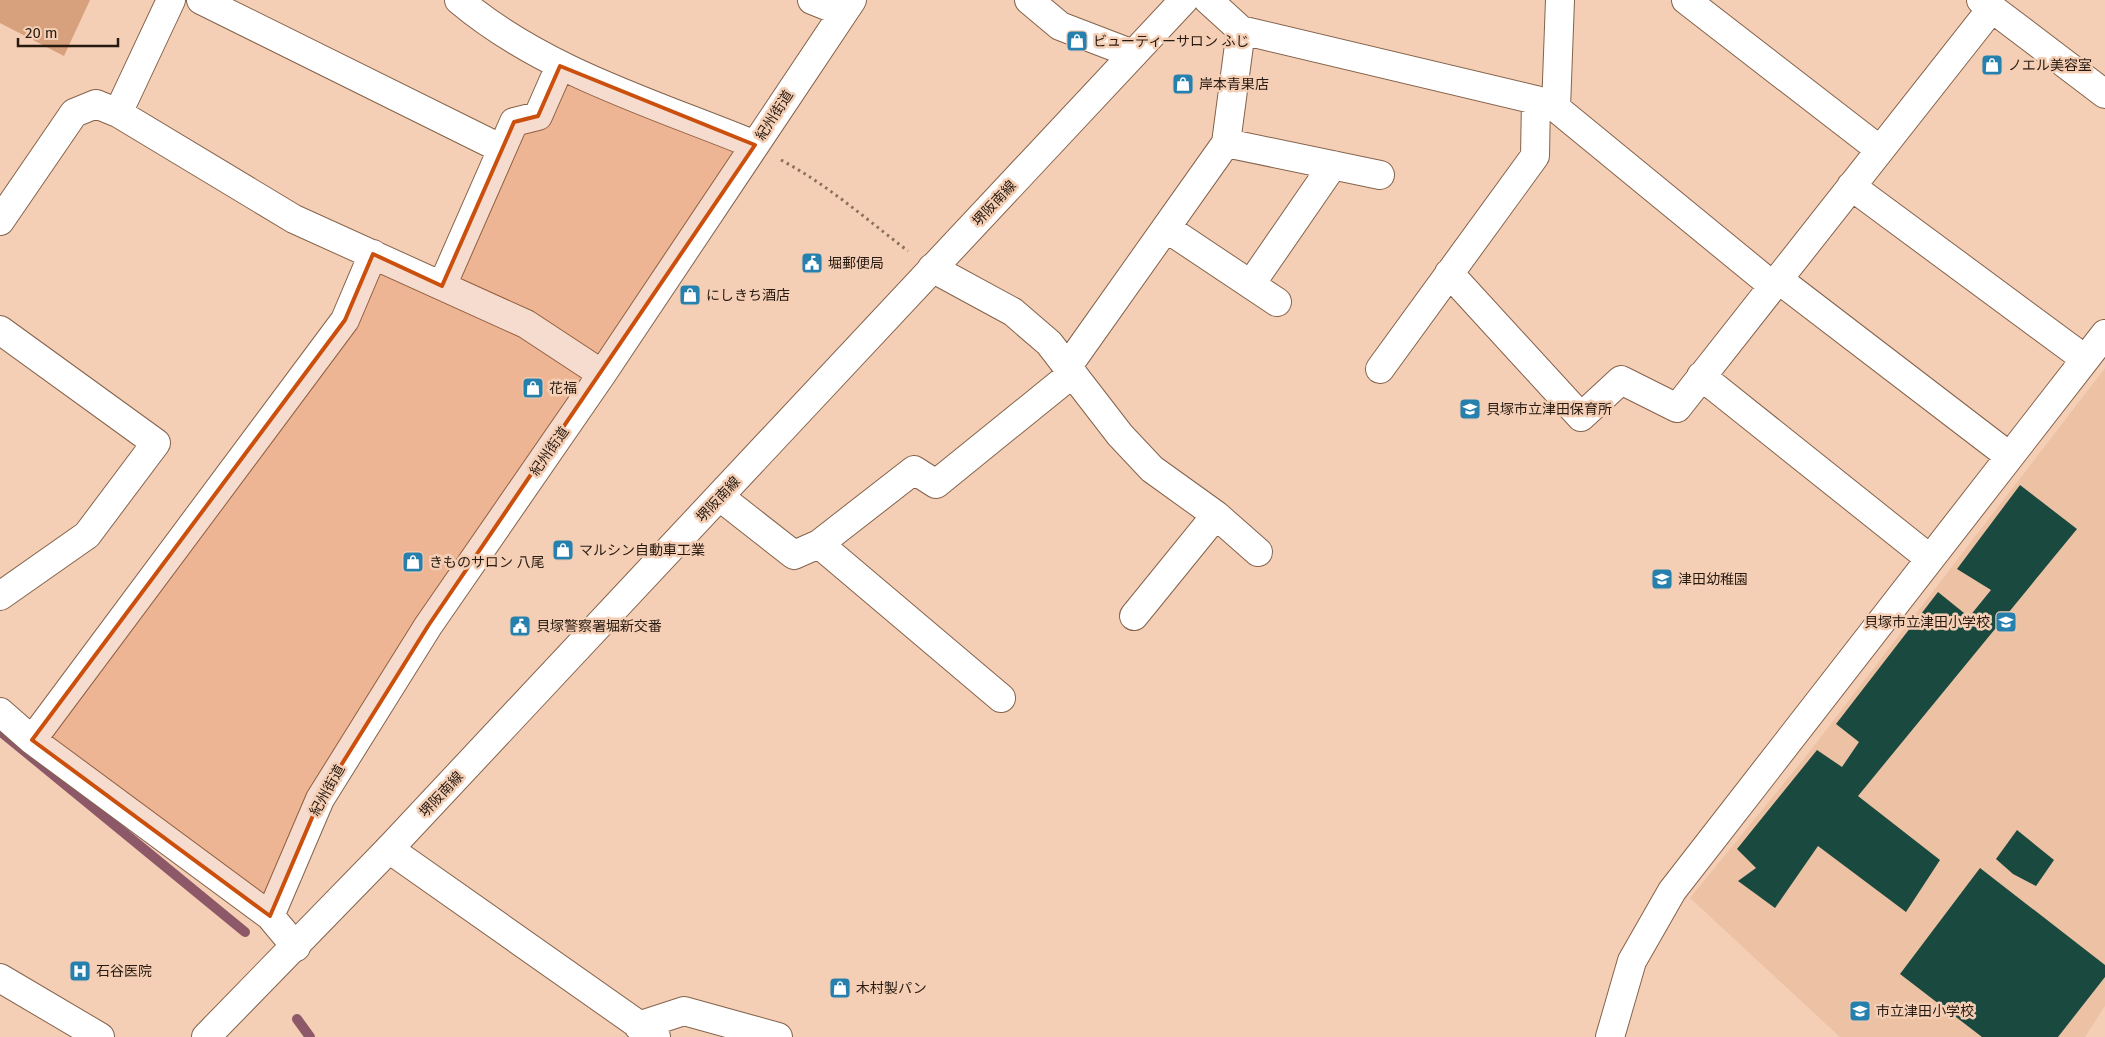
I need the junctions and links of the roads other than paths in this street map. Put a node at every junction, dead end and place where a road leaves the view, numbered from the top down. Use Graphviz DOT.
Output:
graph roads {
  1 [pos="171,0"];
  2 [pos="201,0"];
  3 [pos="459,0"];
  4 [pos="812,0"];
  5 [pos="1029,0"];
  6 [pos="1184,0"];
  7 [pos="1208,0"];
  8 [pos="1559,0"];
  9 [pos="1686,0"];
  10 [pos="1986,4"];
  11 [pos="847,6"];
  12 [pos="1242,30"];
  13 [pos="1133,54"];
  14 [pos="560,66"];
  15 [pos="2105,94"];
  16 [pos="1546,104"];
  17 [pos="118,113"];
  18 [pos="1226,143"];
  19 [pos="755,144"];
  20 [pos="502,149"];
  21 [pos="1880,150"];
  22 [pos="1333,165"];
  23 [pos="1380,175"];
  24 [pos="1851,186"];
  25 [pos="0,220"];
  26 [pos="1166,228"];
  27 [pos="373,254"];
  28 [pos="932,268"];
  29 [pos="1449,273"];
  30 [pos="1775,282"];
  31 [pos="1251,284"];
  32 [pos="442,286"];
  33 [pos="1277,302"];
  34 [pos="0,330"];
  35 [pos="2105,334"];
  36 [pos="2085,359"];
  37 [pos="1380,369"];
  38 [pos="1070,370"];
  39 [pos="602,374"];
  40 [pos="1701,376"];
  41 [pos="2009,456"];
  42 [pos="720,498"];
  43 [pos="1216,515"];
  44 [pos="819,544"];
  45 [pos="1258,552"];
  46 [pos="1929,558"];
  47 [pos="0,596"];
  48 [pos="1134,616"];
  49 [pos="1001,698"];
  50 [pos="0,712"];
  51 [pos="32,740"];
  52 [pos="389,849"];
  53 [pos="270,916"];
  54 [pos="296,948"];
  55 [pos="0,978"];
  56 [pos="647,1032"];
  57 [pos="100,1037"];
  58 [pos="206,1037"];
  59 [pos="778,1037"];
  60 [pos="1610,1037"];
  1 -- 17 [label="street"];
  2 -- 20 [label="street"];
  3 -- 14 [label="street"];
  4 -- 11 [label="street"];
  5 -- 13 [label="street"];
  6 -- 13 [label="street, 堺阪南線"];
  7 -- 12 [label="street"];
  8 -- 16 [label="street"];
  9 -- 21 [label="street"];
  10 -- 15 [label="street"];
  10 -- 21 [label="street"];
  11 -- 19 [label="street, 紀州街道"];
  12 -- 16 [label="street"];
  12 -- 18 [label="street"];
  13 -- 28 [label="street, 堺阪南線"];
  14 -- 19 [label="street"];
  14 -- 20 [label="street"];
  16 -- 29 [label="street"];
  16 -- 30 [label="street"];
  17 -- 25 [label="street"];
  17 -- 27 [label="street"];
  18 -- 22 [label="street"];
  18 -- 26 [label="street"];
  19 -- 39 [label="street, 紀州街道"];
  20 -- 32 [label="street"];
  21 -- 24 [label="street"];
  22 -- 23 [label="street"];
  22 -- 31 [label="street"];
  24 -- 30 [label="street"];
  24 -- 36 [label="street"];
  26 -- 31 [label="street"];
  26 -- 38 [label="street"];
  27 -- 32 [label="street"];
  27 -- 51 [label="street"];
  28 -- 38 [label="street"];
  28 -- 42 [label="street, 堺阪南線"];
  29 -- 37 [label="street"];
  29 -- 40 [label="street"];
  30 -- 40 [label="street"];
  30 -- 41 [label="street"];
  31 -- 33 [label="street"];
  32 -- 39 [label="street"];
  34 -- 47 [label="street"];
  35 -- 36 [label="street"];
  36 -- 41 [label="street"];
  38 -- 43 [label="street"];
  38 -- 44 [label="street"];
  39 -- 53 [label="street, 紀州街道"];
  40 -- 46 [label="street"];
  41 -- 46 [label="street"];
  42 -- 44 [label="street"];
  42 -- 52 [label="street, 堺阪南線"];
  43 -- 45 [label="street"];
  43 -- 48 [label="street"];
  44 -- 49 [label="street"];
  46 -- 60 [label="street"];
  50 -- 51 [label="street"];
  51 -- 53 [label="street"];
  52 -- 54 [label="street, 堺阪南線"];
  52 -- 56 [label="street"];
  53 -- 54 [label="street"];
  54 -- 58 [label="street, 堺阪南線"];
  55 -- 57 [label="street"];
  56 -- 59 [label="street"];
}
